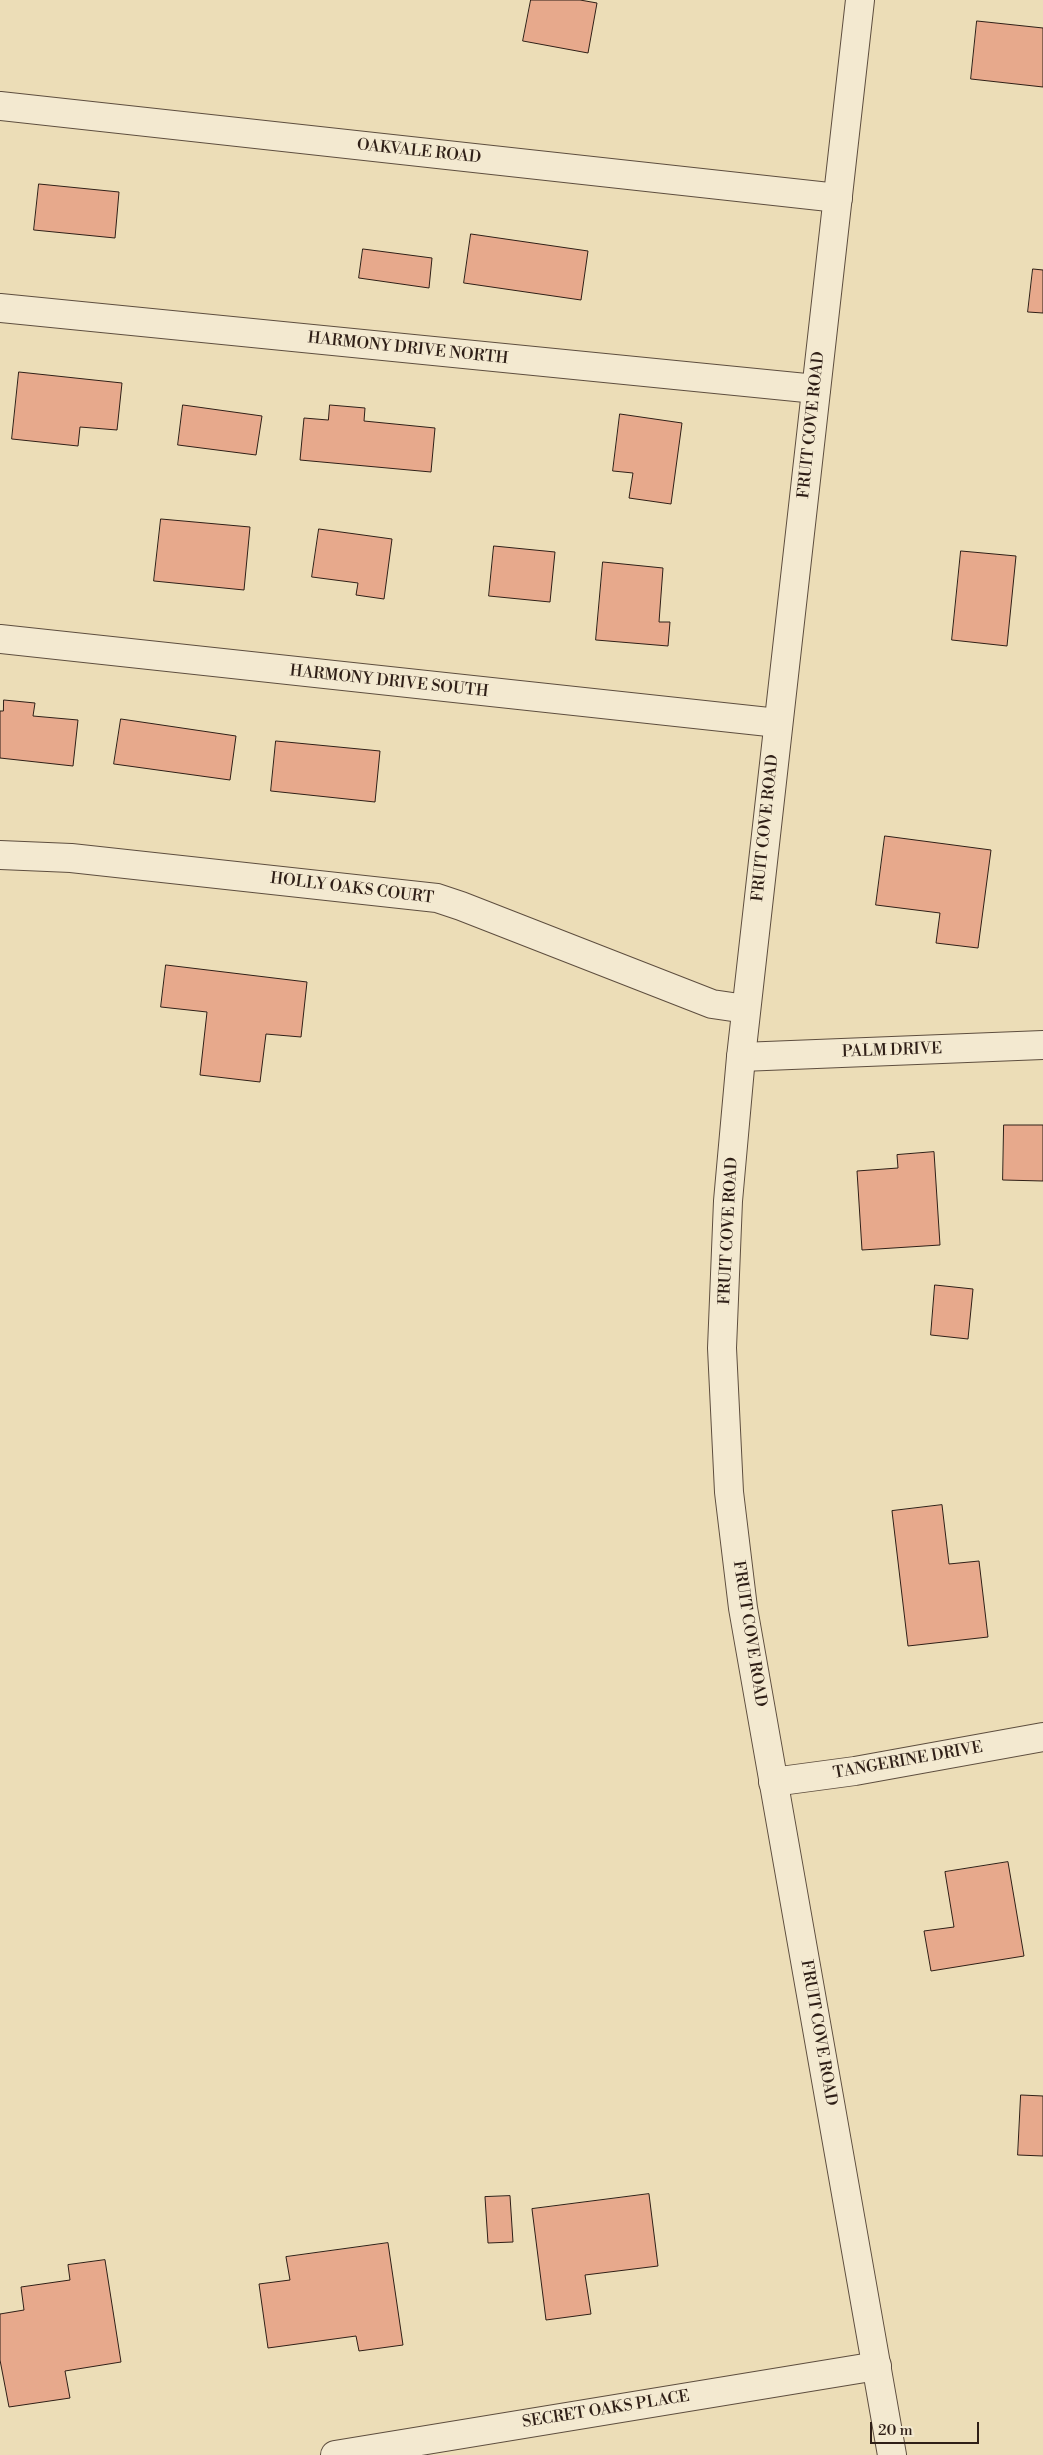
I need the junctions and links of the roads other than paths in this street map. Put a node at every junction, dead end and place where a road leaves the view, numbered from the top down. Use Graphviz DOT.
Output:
graph roads {
  1 [pos="860,0"];
  2 [pos="0,106"];
  3 [pos="838,198"];
  4 [pos="0,308"];
  5 [pos="816,389"];
  6 [pos="0,639"];
  7 [pos="778,723"];
  8 [pos="0,855"];
  9 [pos="746,1009"];
  10 [pos="1043,1045"];
  11 [pos="741,1057"];
  12 [pos="1043,1737"];
  13 [pos="773,1782"];
  14 [pos="876,2366"];
  15 [pos="335,2455"];
  16 [pos="892,2455"];
  1 -- 3 [label="street, FRUIT COVE ROAD"];
  2 -- 3 [label="street, OAKVALE ROAD"];
  3 -- 5 [label="street, FRUIT COVE ROAD"];
  4 -- 5 [label="street, HARMONY DRIVE NORTH"];
  5 -- 7 [label="street, FRUIT COVE ROAD"];
  6 -- 7 [label="street, HARMONY DRIVE SOUTH"];
  7 -- 9 [label="street, FRUIT COVE ROAD"];
  8 -- 9 [label="street, HOLLY OAKS COURT"];
  9 -- 11 [label="street, FRUIT COVE ROAD"];
  10 -- 11 [label="street, PALM DRIVE"];
  11 -- 13 [label="street, FRUIT COVE ROAD"];
  12 -- 13 [label="street, TANGERINE DRIVE"];
  13 -- 14 [label="street, FRUIT COVE ROAD"];
  14 -- 15 [label="street, SECRET OAKS PLACE"];
  14 -- 16 [label="street, FRUIT COVE ROAD"];
}
